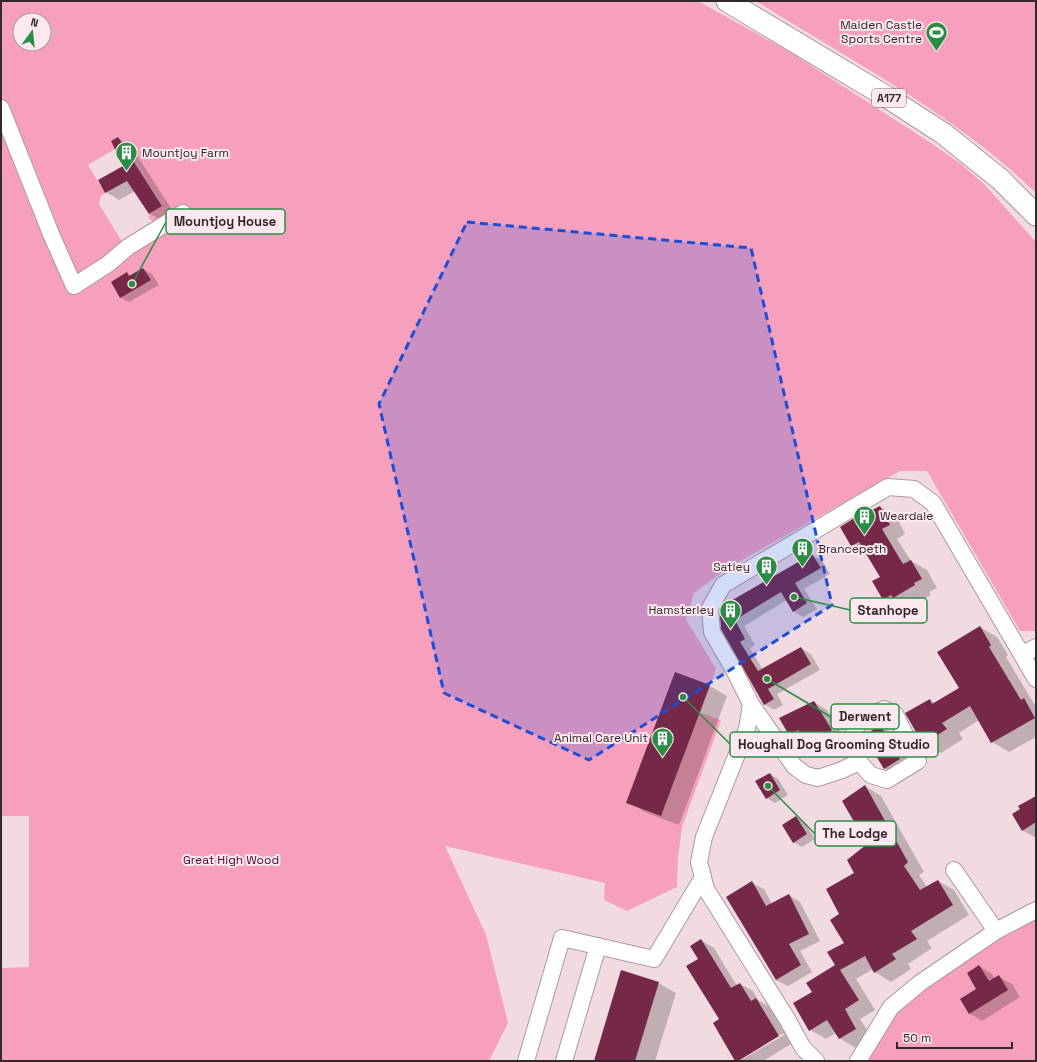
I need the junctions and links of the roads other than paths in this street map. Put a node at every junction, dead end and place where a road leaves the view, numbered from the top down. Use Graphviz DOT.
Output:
graph roads {
  1 [pos="727,1"];
  2 [pos="1,108"];
  3 [pos="183,213"];
  4 [pos="1036,216"];
  5 [pos="1036,647"];
  6 [pos="1022,655"];
  7 [pos="1036,679"];
  8 [pos="751,704"];
  9 [pos="859,762"];
  10 [pos="954,870"];
  11 [pos="703,877"];
  12 [pos="1036,910"];
  13 [pos="996,931"];
  14 [pos="598,946"];
  15 [pos="526,1061"];
  16 [pos="564,1061"];
  17 [pos="816,1061"];
  18 [pos="858,1061"];
  1 -- 4 [label="main road, A177"];
  2 -- 3 [label="lane"];
  5 -- 6 [label="lane"];
  6 -- 7 [label="lane"];
  6 -- 8 [label="lane"];
  8 -- 9 [label="lane"];
  8 -- 11 [label="lane"];
  9 -- 9 [label="lane"];
  10 -- 13 [label="lane"];
  11 -- 14 [label="lane"];
  11 -- 17 [label="lane"];
  12 -- 13 [label="lane"];
  13 -- 18 [label="lane"];
  14 -- 15 [label="lane"];
  14 -- 16 [label="lane"];
}
